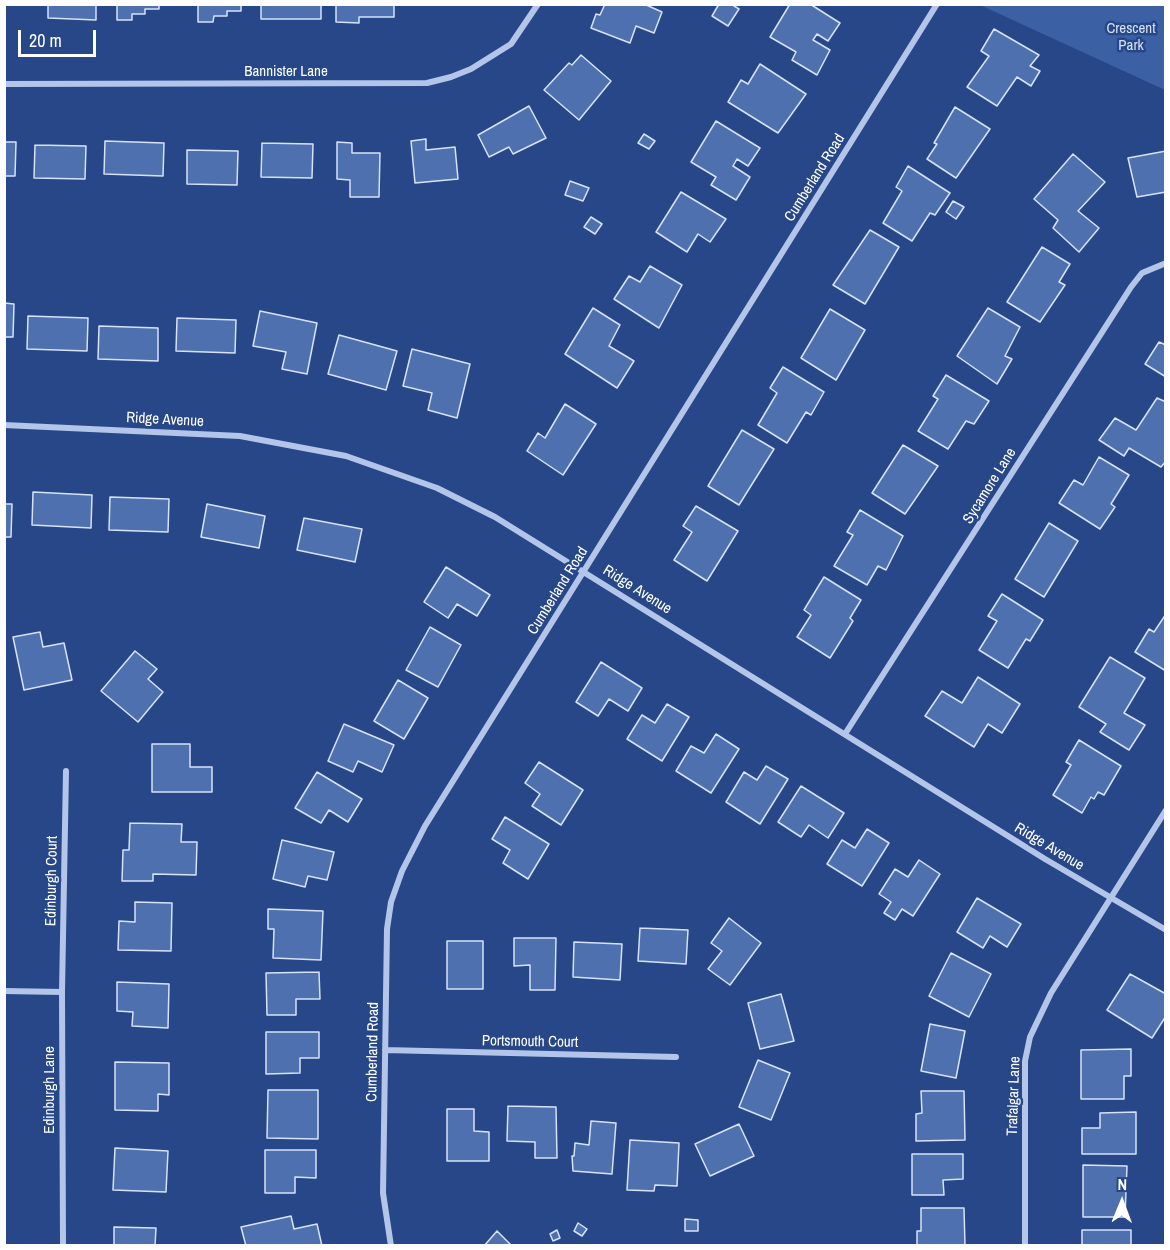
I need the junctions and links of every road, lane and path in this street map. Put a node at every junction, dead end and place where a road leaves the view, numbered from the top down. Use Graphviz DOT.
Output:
graph roads {
  1 [pos="538,4"];
  2 [pos="937,4"];
  3 [pos="4,84"];
  4 [pos="1166,263"];
  5 [pos="4,425"];
  6 [pos="584,572"];
  7 [pos="845,734"];
  8 [pos="66,771"];
  9 [pos="1166,810"];
  10 [pos="1110,898"];
  11 [pos="1166,930"];
  12 [pos="4,991"];
  13 [pos="62,992"];
  14 [pos="385,1050"];
  15 [pos="676,1057"];
  16 [pos="63,1245"];
  17 [pos="391,1245"];
  18 [pos="1025,1245"];
  1 -- 3 [label="street, Bannister Lane"];
  2 -- 6 [label="street, Cumberland Road"];
  4 -- 7 [label="street, Sycamore Lane"];
  5 -- 6 [label="street, Ridge Avenue"];
  6 -- 7 [label="street, Ridge Avenue"];
  6 -- 14 [label="street, Cumberland Road"];
  7 -- 10 [label="street, Ridge Avenue"];
  8 -- 13 [label="street, Edinburgh Court"];
  9 -- 10 [label="street"];
  10 -- 11 [label="street, Ridge Avenue"];
  10 -- 18 [label="street, Trafalgar Lane"];
  12 -- 13 [label="street"];
  13 -- 16 [label="street, Edinburgh Lane"];
  14 -- 15 [label="street, Portsmouth Court"];
  14 -- 17 [label="street, Cumberland Road"];
}
